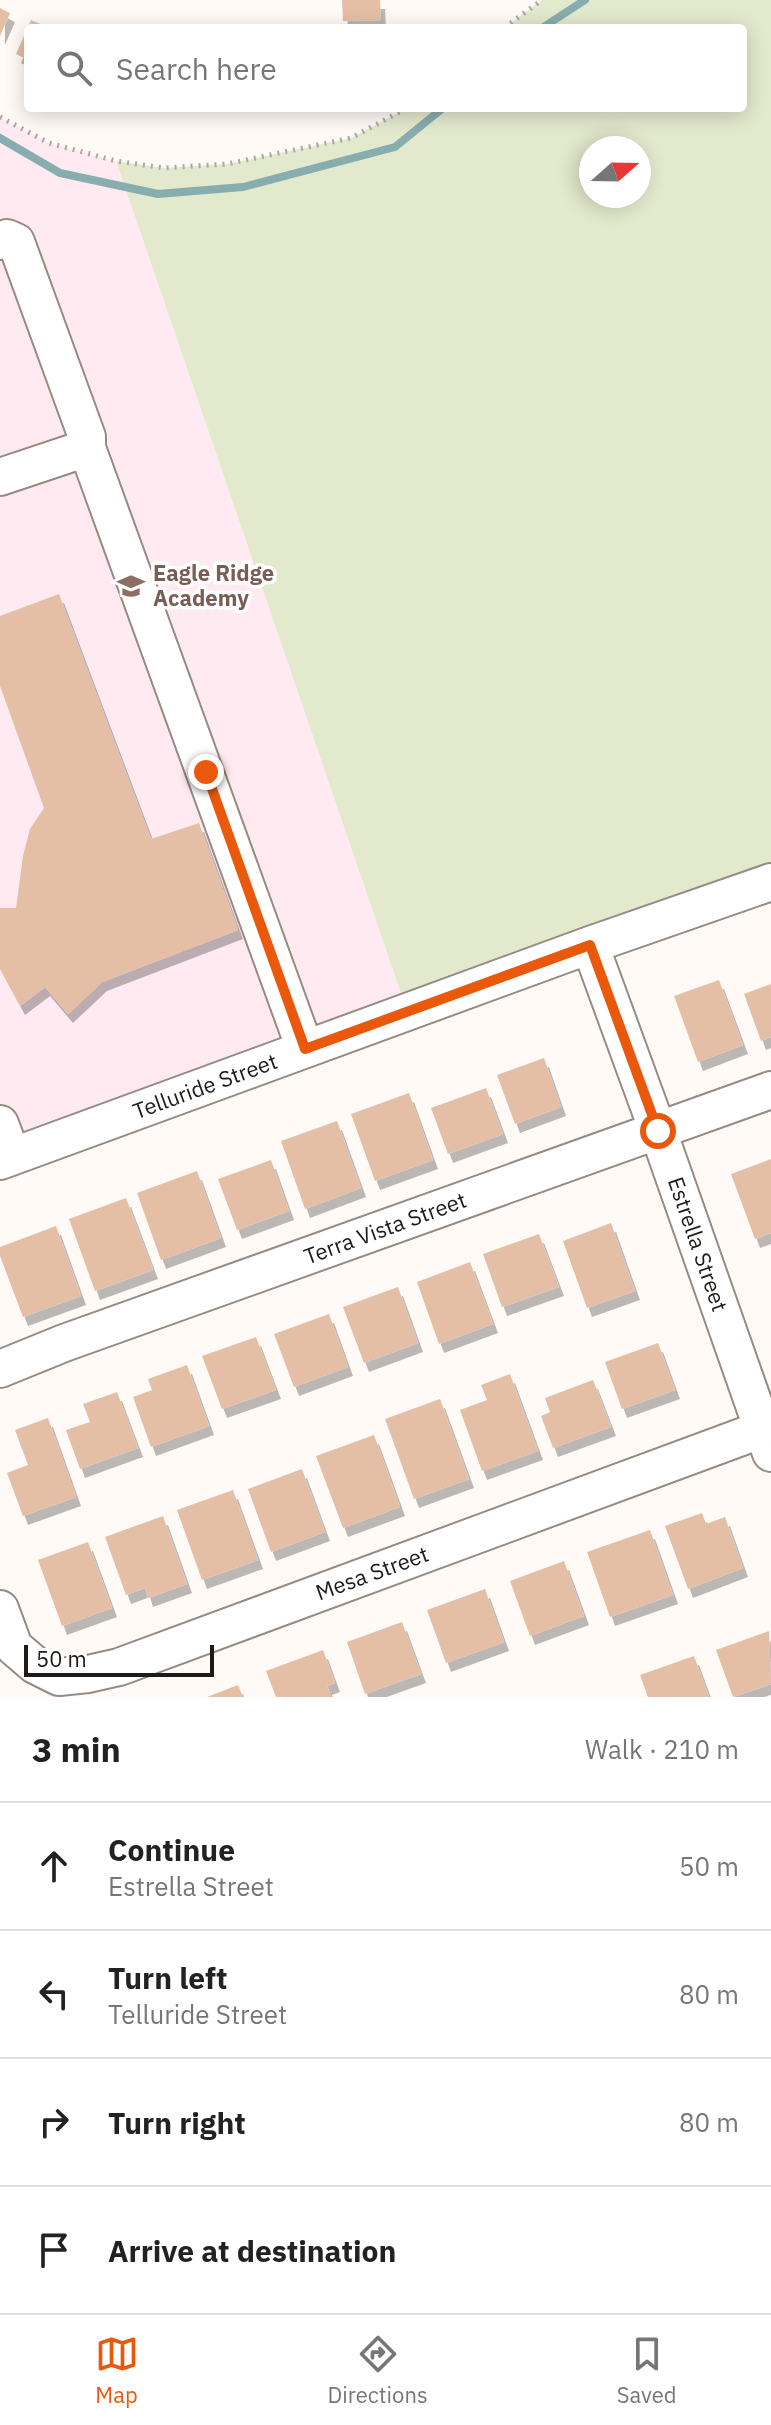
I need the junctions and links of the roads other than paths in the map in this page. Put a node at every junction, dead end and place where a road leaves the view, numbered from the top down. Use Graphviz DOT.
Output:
graph roads {
  1 [pos="0,241"];
  2 [pos="87,448"];
  3 [pos="0,477"];
  4 [pos="771,882"];
  5 [pos="590,945"];
  6 [pos="305,1049"];
  7 [pos="771,1090"];
  8 [pos="658,1131"];
  9 [pos="4,1147"];
  10 [pos="0,1369"];
  11 [pos="768,1436"];
  12 [pos="0,1609"];
  1 -- 2 [label="street"];
  2 -- 3 [label="street"];
  2 -- 6 [label="street"];
  4 -- 5 [label="street, Telluride Street"];
  5 -- 6 [label="street, Telluride Street"];
  5 -- 8 [label="street, Estrella Street"];
  6 -- 9 [label="street, Telluride Street"];
  7 -- 8 [label="street, Terra Vista Street"];
  8 -- 10 [label="street, Terra Vista Street"];
  8 -- 11 [label="street, Estrella Street"];
  11 -- 12 [label="street, Mesa Street"];
}
